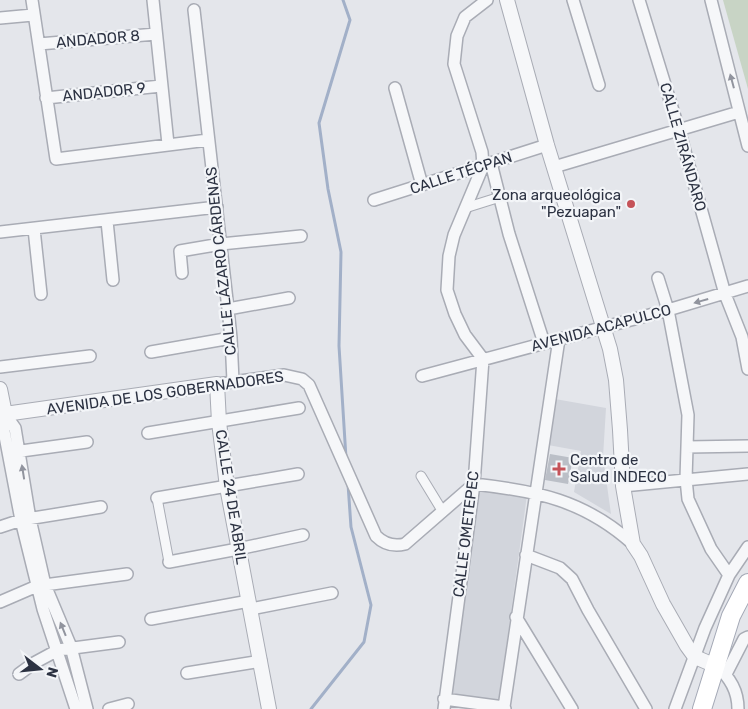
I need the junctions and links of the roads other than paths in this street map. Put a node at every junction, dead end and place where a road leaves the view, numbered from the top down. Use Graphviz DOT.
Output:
graph roads {
  1 [pos="32,0"];
  2 [pos="153,0"];
  3 [pos="487,0"];
  4 [pos="507,0"];
  5 [pos="573,0"];
  6 [pos="639,0"];
  7 [pos="710,0"];
  8 [pos="194,10"];
  9 [pos="33,15"];
  10 [pos="0,18"];
  11 [pos="156,34"];
  12 [pos="40,44"];
  13 [pos="599,84"];
  14 [pos="162,86"];
  15 [pos="395,88"];
  16 [pos="46,98"];
  17 [pos="740,112"];
  18 [pos="678,130"];
  19 [pos="208,140"];
  20 [pos="168,144"];
  21 [pos="547,145"];
  22 [pos="748,146"];
  23 [pos="487,164"];
  24 [pos="554,168"];
  25 [pos="422,185"];
  26 [pos="500,197"];
  27 [pos="374,200"];
  28 [pos="217,207"];
  29 [pos="465,208"];
  30 [pos="107,221"];
  31 [pos="34,228"];
  32 [pos="0,232"];
  33 [pos="301,236"];
  34 [pos="221,244"];
  35 [pos="182,273"];
  36 [pos="658,278"];
  37 [pos="112,280"];
  38 [pos="748,286"];
  39 [pos="41,294"];
  40 [pos="725,294"];
  41 [pos="289,298"];
  42 [pos="228,309"];
  43 [pos="668,310"];
  44 [pos="602,328"];
  45 [pos="231,338"];
  46 [pos="559,339"];
  47 [pos="544,343"];
  48 [pos="151,352"];
  49 [pos="90,356"];
  50 [pos="483,359"];
  51 [pos="0,367"];
  52 [pos="748,369"];
  53 [pos="422,376"];
  54 [pos="233,381"];
  55 [pos="217,384"];
  56 [pos="0,389"];
  57 [pos="299,408"];
  58 [pos="2,413"];
  59 [pos="219,422"];
  60 [pos="148,433"];
  61 [pos="3,442"];
  62 [pos="87,442"];
  63 [pos="748,446"];
  64 [pos="687,447"];
  65 [pos="14,452"];
  66 [pos="298,474"];
  67 [pos="748,474"];
  68 [pos="421,476"];
  69 [pos="686,480"];
  70 [pos="474,484"];
  71 [pos="623,486"];
  72 [pos="227,487"];
  73 [pos="535,493"];
  74 [pos="157,498"];
  75 [pos="101,507"];
  76 [pos="443,512"];
  77 [pos="25,519"];
  78 [pos="0,527"];
  79 [pos="303,535"];
  80 [pos="633,544"];
  81 [pos="748,547"];
  82 [pos="238,550"];
  83 [pos="526,555"];
  84 [pos="169,562"];
  85 [pos="127,574"];
  86 [pos="729,575"];
  87 [pos="748,583"];
  88 [pos="41,585"];
  89 [pos="332,593"];
  90 [pos="0,602"];
  91 [pos="250,605"];
  92 [pos="516,617"];
  93 [pos="151,619"];
  94 [pos="748,637"];
  95 [pos="118,642"];
  96 [pos="71,648"];
  97 [pos="58,650"];
  98 [pos="694,657"];
  99 [pos="261,661"];
  100 [pos="721,670"];
  101 [pos="188,673"];
  102 [pos="19,674"];
  103 [pos="128,704"];
  104 [pos="444,704"];
  105 [pos="504,708"];
  106 [pos="76,709"];
  107 [pos="87,709"];
  108 [pos="109,709"];
  109 [pos="269,709"];
  110 [pos="572,709"];
  111 [pos="646,709"];
  112 [pos="675,709"];
  113 [pos="702,709"];
  114 [pos="738,709"];
  1 -- 9 [label="street"];
  2 -- 11 [label="street"];
  3 -- 23 [label="street"];
  4 -- 21 [label="street"];
  5 -- 13 [label="street"];
  6 -- 18 [label="street, CALLE ZIRÁNDARO"];
  17 -- 7 [label="street, one-way"];
  8 -- 19 [label="street, CALLE LÁZARO CÁRDENAS"];
  9 -- 10 [label="street"];
  9 -- 12 [label="street"];
  11 -- 12 [label="street, ANDADOR 8"];
  11 -- 14 [label="street"];
  12 -- 16 [label="street"];
  14 -- 16 [label="street, ANDADOR 9"];
  14 -- 20 [label="street"];
  15 -- 25 [label="street"];
  16 -- 20 [label="street"];
  17 -- 18 [label="street"];
  17 -- 22 [label="street"];
  18 -- 24 [label="street"];
  18 -- 40 [label="street, CALLE ZIRÁNDARO"];
  19 -- 20 [label="street"];
  19 -- 28 [label="street, CALLE LÁZARO CÁRDENAS"];
  21 -- 23 [label="street, CALLE TÉCPAN"];
  21 -- 24 [label="street"];
  23 -- 25 [label="street, CALLE TÉCPAN"];
  23 -- 26 [label="street"];
  23 -- 29 [label="street"];
  24 -- 44 [label="street"];
  25 -- 27 [label="street, CALLE TÉCPAN"];
  26 -- 29 [label="street"];
  26 -- 47 [label="street"];
  28 -- 30 [label="street"];
  28 -- 34 [label="street, CALLE LÁZARO CÁRDENAS"];
  29 -- 50 [label="street"];
  30 -- 31 [label="street"];
  30 -- 37 [label="street"];
  31 -- 32 [label="street"];
  31 -- 39 [label="street"];
  33 -- 34 [label="street"];
  34 -- 35 [label="street"];
  34 -- 42 [label="street, CALLE LÁZARO CÁRDENAS"];
  36 -- 43 [label="street"];
  38 -- 40 [label="street, AVENIDA ACAPULCO"];
  40 -- 43 [label="street, AVENIDA ACAPULCO, one-way"];
  40 -- 52 [label="street, CALLE ZIRÁNDARO"];
  41 -- 42 [label="street"];
  42 -- 45 [label="street, CALLE LÁZARO CÁRDENAS"];
  43 -- 44 [label="street, AVENIDA ACAPULCO"];
  43 -- 64 [label="street"];
  44 -- 46 [label="street, AVENIDA ACAPULCO"];
  44 -- 71 [label="street"];
  45 -- 48 [label="street"];
  45 -- 54 [label="street, CALLE LÁZARO CÁRDENAS"];
  46 -- 47 [label="street, AVENIDA ACAPULCO"];
  46 -- 73 [label="street"];
  47 -- 50 [label="street, AVENIDA ACAPULCO"];
  49 -- 51 [label="street"];
  50 -- 53 [label="street, AVENIDA ACAPULCO"];
  50 -- 70 [label="street, CALLE OMETEPEC"];
  54 -- 55 [label="street, AVENIDA DE LOS GOBERNADORES"];
  54 -- 76 [label="street, AVENIDA DE LOS GOBERNADORES"];
  55 -- 58 [label="street, AVENIDA DE LOS GOBERNADORES"];
  55 -- 59 [label="street, CALLE 24 DE ABRIL"];
  56 -- 58 [label="street"];
  57 -- 59 [label="street"];
  58 -- 61 [label="street"];
  58 -- 65 [label="street"];
  59 -- 60 [label="street"];
  59 -- 72 [label="street, CALLE 24 DE ABRIL"];
  61 -- 65 [label="street"];
  62 -- 65 [label="street"];
  63 -- 64 [label="street"];
  64 -- 69 [label="street"];
  65 -- 77 [label="street"];
  66 -- 72 [label="street"];
  67 -- 69 [label="street"];
  68 -- 76 [label="street"];
  69 -- 71 [label="street"];
  69 -- 86 [label="street"];
  70 -- 73 [label="street"];
  70 -- 76 [label="street, AVENIDA DE LOS GOBERNADORES"];
  70 -- 104 [label="street, CALLE OMETEPEC"];
  71 -- 80 [label="street"];
  72 -- 74 [label="street"];
  72 -- 82 [label="street, CALLE 24 DE ABRIL"];
  73 -- 80 [label="street"];
  73 -- 83 [label="street"];
  74 -- 84 [label="street"];
  75 -- 77 [label="street"];
  77 -- 78 [label="street"];
  77 -- 88 [label="street"];
  79 -- 82 [label="street"];
  80 -- 98 [label="street"];
  81 -- 86 [label="street"];
  82 -- 84 [label="street"];
  82 -- 91 [label="street, CALLE 24 DE ABRIL"];
  83 -- 92 [label="street"];
  83 -- 111 [label="street"];
  85 -- 88 [label="street"];
  86 -- 98 [label="street"];
  87 -- 100 [label="main road"];
  88 -- 90 [label="street"];
  96 -- 88 [label="street, one-way"];
  88 -- 97 [label="street"];
  89 -- 91 [label="street"];
  91 -- 93 [label="street"];
  91 -- 99 [label="street, CALLE 24 DE ABRIL"];
  92 -- 105 [label="street"];
  92 -- 110 [label="street"];
  94 -- 100 [label="street"];
  95 -- 96 [label="street"];
  96 -- 97 [label="street"];
  96 -- 107 [label="street"];
  97 -- 102 [label="street"];
  97 -- 106 [label="street"];
  98 -- 100 [label="street"];
  98 -- 112 [label="street"];
  99 -- 101 [label="street"];
  99 -- 109 [label="street, CALLE 24 DE ABRIL"];
  100 -- 113 [label="main road"];
  100 -- 114 [label="street"];
  103 -- 108 [label="street"];
  104 -- 105 [label="street"];
}
